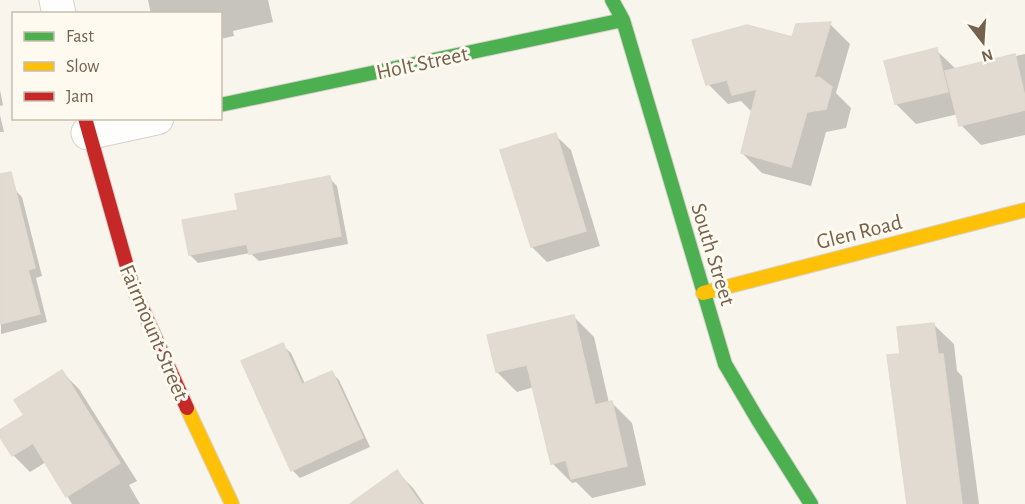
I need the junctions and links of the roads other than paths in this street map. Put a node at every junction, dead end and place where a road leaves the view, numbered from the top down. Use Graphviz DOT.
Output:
graph roads {
  1 [pos="612,0"];
  2 [pos="623,20"];
  3 [pos="222,105"];
  4 [pos="139,120"];
  5 [pos="86,126"];
  6 [pos="1025,210"];
  7 [pos="703,292"];
  8 [pos="232,504"];
  9 [pos="811,504"];
  1 -- 2 [label="street, South Street"];
  2 -- 3 [label="street, Holt Street"];
  2 -- 7 [label="street, South Street"];
  4 -- 5 [label="street"];
  5 -- 8 [label="street, Fairmount Street"];
  6 -- 7 [label="street, Glen Road"];
  7 -- 9 [label="street, South Street"];
}
